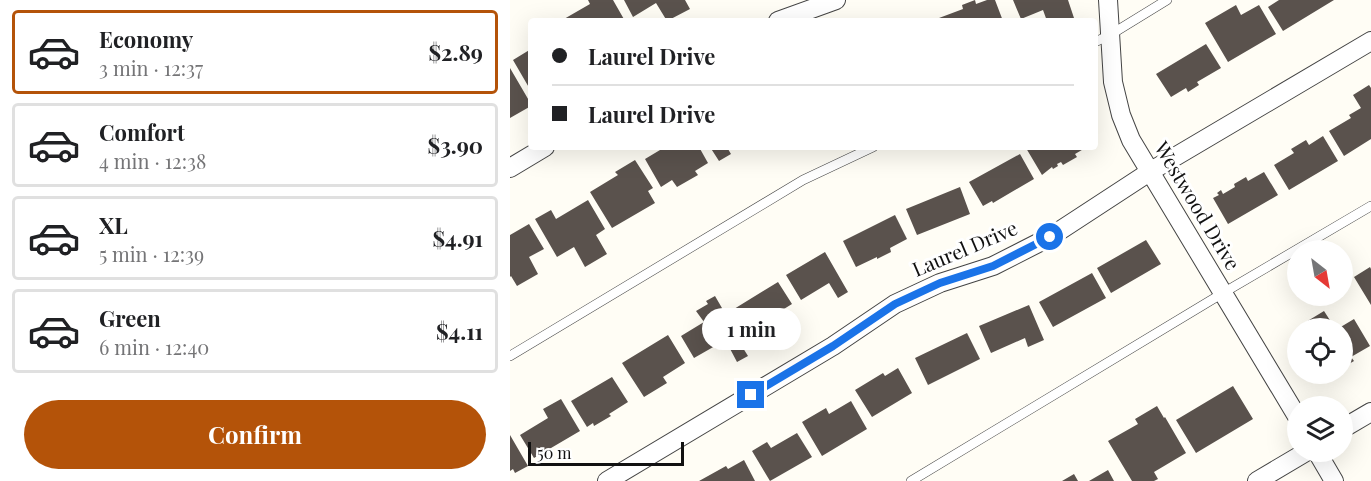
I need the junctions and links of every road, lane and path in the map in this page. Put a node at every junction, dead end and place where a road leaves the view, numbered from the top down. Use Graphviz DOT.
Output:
graph roads {
  1 [pos="836,0"];
  2 [pos="1108,0"];
  3 [pos="1167,0"];
  4 [pos="786,18"];
  5 [pos="1103,38"];
  6 [pos="1371,40"];
  7 [pos="540,150"];
  8 [pos="867,150"];
  9 [pos="510,168"];
  10 [pos="1151,171"];
  11 [pos="1371,206"];
  12 [pos="1223,293"];
  13 [pos="510,356"];
  14 [pos="1287,400"];
  15 [pos="1371,412"];
  16 [pos="1353,423"];
  17 [pos="1289,462"];
  18 [pos="1323,462"];
  19 [pos="607,481"];
  20 [pos="911,481"];
  21 [pos="1257,481"];
  22 [pos="1335,481"];
  1 -- 4 [label="street"];
  2 -- 5 [label="street, Westwood Drive"];
  3 -- 5 [label="lane"];
  5 -- 10 [label="street, Westwood Drive"];
  6 -- 10 [label="street, Laurel Drive"];
  7 -- 9 [label="street"];
  8 -- 13 [label="lane"];
  10 -- 12 [label="street, Westwood Drive"];
  10 -- 19 [label="street, Laurel Drive"];
  11 -- 12 [label="lane"];
  12 -- 14 [label="street, Westwood Drive"];
  12 -- 20 [label="lane"];
  15 -- 16 [label="street"];
  17 -- 21 [label="street"];
  18 -- 22 [label="street"];
}
